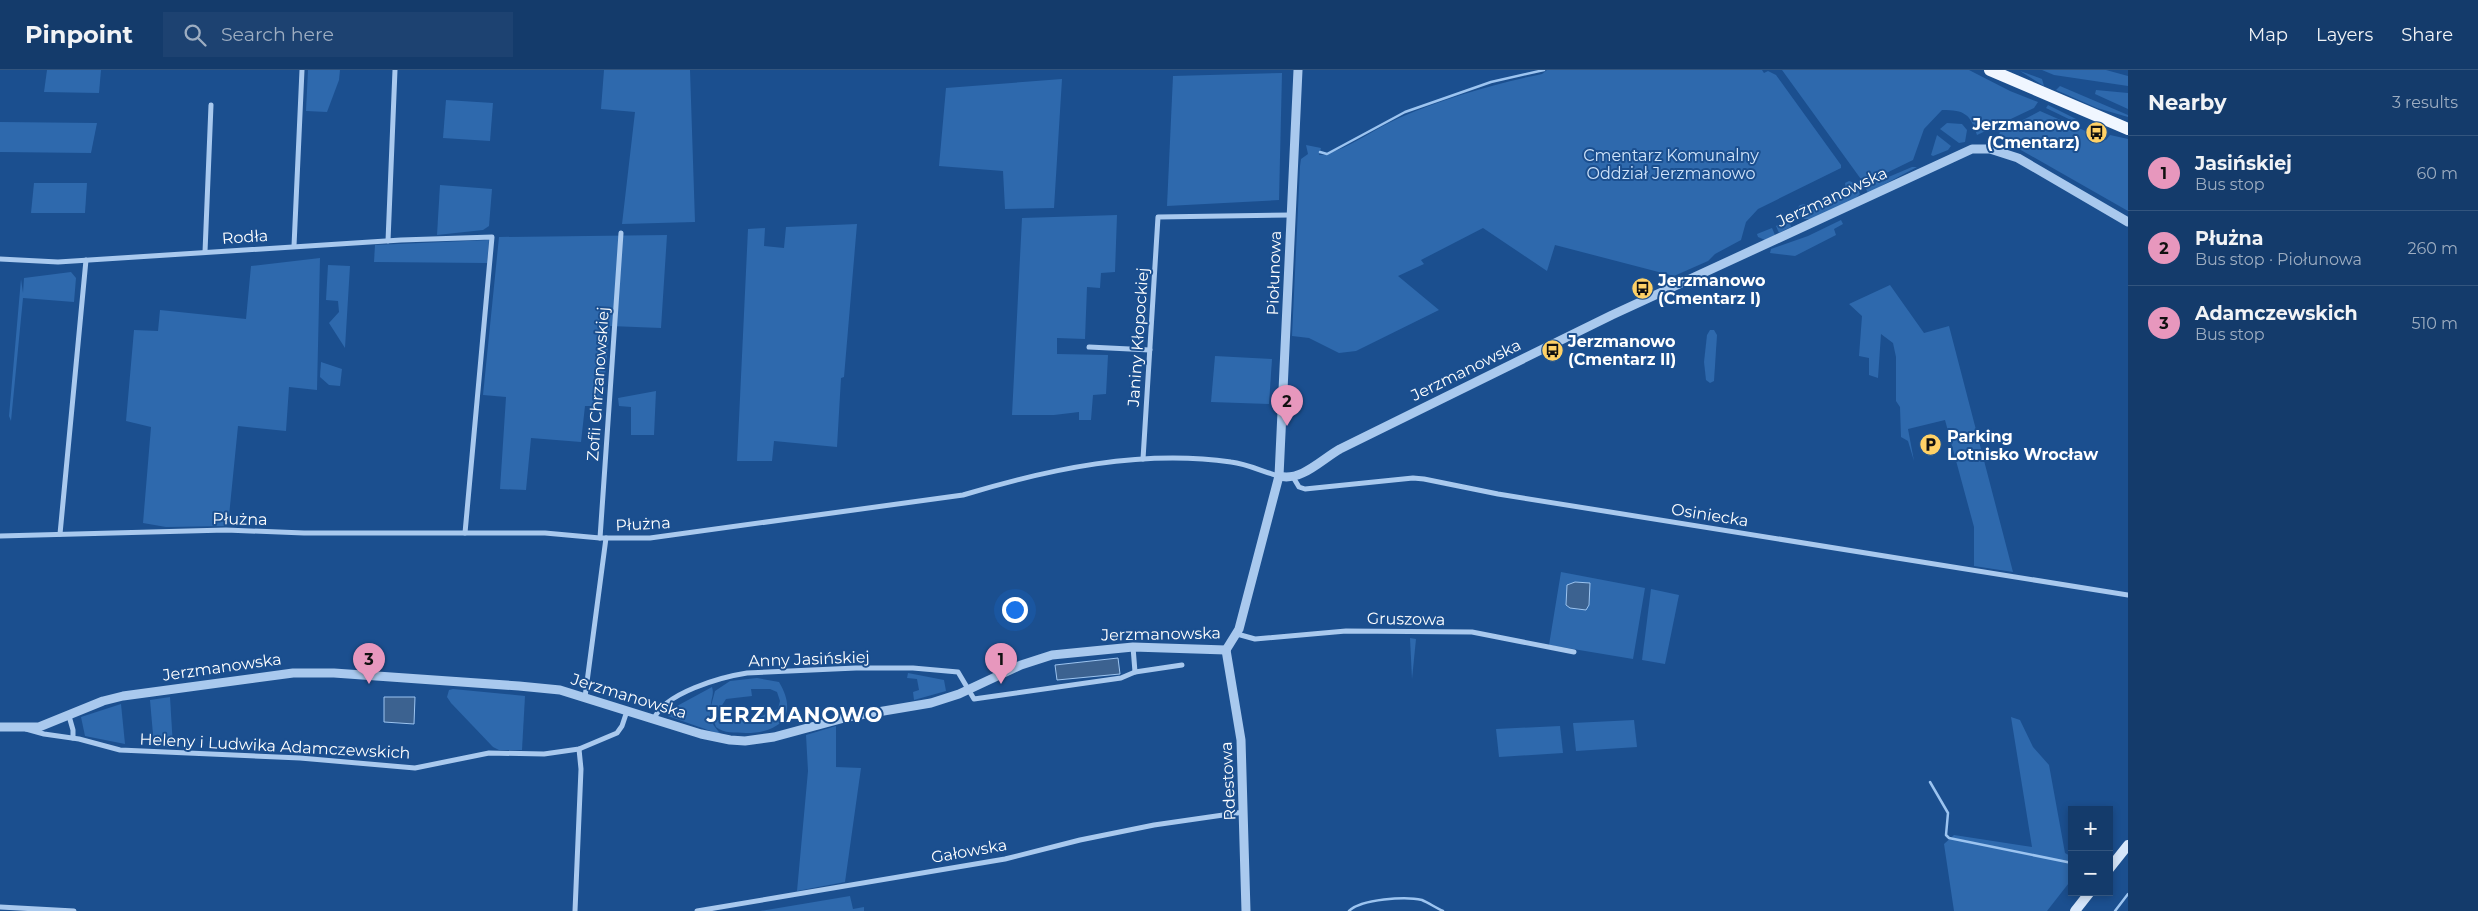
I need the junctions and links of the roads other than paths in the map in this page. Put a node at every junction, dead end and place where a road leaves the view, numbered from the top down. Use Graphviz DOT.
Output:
graph roads {
  1 [pos="302,70"];
  2 [pos="395,70"];
  3 [pos="1298,70"];
  4 [pos="1990,70"];
  5 [pos="212,105"];
  6 [pos="2128,129"];
  7 [pos="1291,214"];
  8 [pos="2128,222"];
  9 [pos="621,232"];
  10 [pos="388,241"];
  11 [pos="294,246"];
  12 [pos="204,252"];
  13 [pos="0,259"];
  14 [pos="86,260"];
  15 [pos="1089,347"];
  16 [pos="1150,350"];
  17 [pos="1143,459"];
  18 [pos="1279,476"];
  19 [pos="1293,477"];
  20 [pos="464,533"];
  21 [pos="60,534"];
  22 [pos="0,536"];
  23 [pos="603,538"];
  24 [pos="2128,595"];
  25 [pos="1238,634"];
  26 [pos="1132,647"];
  27 [pos="1226,650"];
  28 [pos="1574,652"];
  29 [pos="1182,665"];
  30 [pos="1135,672"];
  31 [pos="969,689"];
  32 [pos="585,697"];
  33 [pos="626,711"];
  34 [pos="69,716"];
  35 [pos="654,719"];
  36 [pos="0,727"];
  37 [pos="25,728"];
  38 [pos="76,738"];
  39 [pos="579,749"];
  40 [pos="1245,812"];
  41 [pos="2128,845"];
  42 [pos="2113,864"];
  43 [pos="2087,896"];
  44 [pos="0,907"];
  45 [pos="74,911"];
  46 [pos="575,911"];
  47 [pos="698,911"];
  48 [pos="1246,911"];
  49 [pos="2076,911"];
  1 -- 11 [label="street"];
  2 -- 10 [label="street"];
  3 -- 7 [label="street, Piołunowa"];
  4 -- 6 [label="main road"];
  5 -- 12 [label="street"];
  7 -- 16 [label="street, Janiny Kłopockiej"];
  7 -- 18 [label="street, Piołunowa"];
  8 -- 19 [label="street, Jerzmanowska"];
  9 -- 23 [label="street, Zofii Chrzanowskiej"];
  10 -- 11 [label="street, Rodła"];
  10 -- 20 [label="street, Rodła"];
  11 -- 12 [label="street, Rodła"];
  12 -- 14 [label="street, Rodła"];
  13 -- 14 [label="street, Rodła"];
  14 -- 21 [label="street"];
  15 -- 16 [label="street"];
  16 -- 17 [label="street, Janiny Kłopockiej"];
  17 -- 18 [label="street, Płużna"];
  17 -- 23 [label="street, Płużna"];
  18 -- 19 [label="street"];
  18 -- 25 [label="street, Jerzmanowska"];
  19 -- 24 [label="street, Osiniecka"];
  20 -- 21 [label="street, Płużna"];
  20 -- 23 [label="street, Płużna"];
  21 -- 22 [label="street, Płużna"];
  23 -- 32 [label="street, Zofii Chrzanowskiej"];
  25 -- 27 [label="street, Jerzmanowska"];
  25 -- 28 [label="street, Gruszowa"];
  26 -- 27 [label="street, Jerzmanowska"];
  26 -- 30 [label="street"];
  26 -- 31 [label="street, Jerzmanowska"];
  27 -- 40 [label="street, Rdestowa"];
  29 -- 30 [label="street"];
  30 -- 31 [label="street"];
  31 -- 35 [label="street, Jerzmanowska"];
  31 -- 35 [label="street, Anny Jasińskiej"];
  32 -- 33 [label="street, Jerzmanowska"];
  32 -- 34 [label="street, Jerzmanowska"];
  33 -- 35 [label="street, Jerzmanowska"];
  33 -- 39 [label="street, Heleny i Ludwika Adamczewskich"];
  34 -- 37 [label="street, Jerzmanowska"];
  34 -- 38 [label="street"];
  36 -- 37 [label="street, Jerzmanowska"];
  37 -- 38 [label="street, Heleny i Ludwika Adamczewskich"];
  38 -- 39 [label="street, Heleny i Ludwika Adamczewskich"];
  39 -- 46 [label="street"];
  40 -- 47 [label="street, Gałowska"];
  40 -- 48 [label="street, Rdestowa"];
  41 -- 42 [label="main road"];
  43 -- 49 [label="main road"];
  44 -- 45 [label="street"];
}
